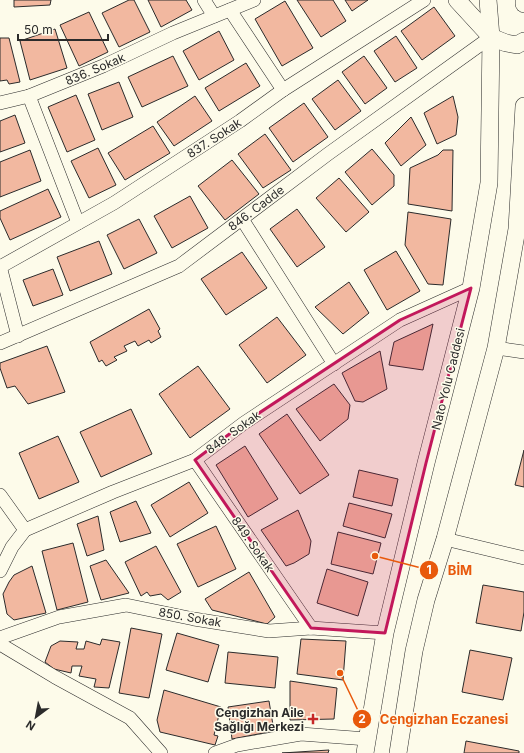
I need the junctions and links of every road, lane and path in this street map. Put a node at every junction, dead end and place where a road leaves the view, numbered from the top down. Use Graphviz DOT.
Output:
graph roads {
  1 [pos="204,0"];
  2 [pos="254,0"];
  3 [pos="424,0"];
  4 [pos="457,0"];
  5 [pos="488,0"];
  6 [pos="524,0"];
  7 [pos="524,4"];
  8 [pos="230,10"];
  9 [pos="214,16"];
  10 [pos="491,37"];
  11 [pos="524,41"];
  12 [pos="283,90"];
  13 [pos="29,96"];
  14 [pos="0,103"];
  15 [pos="524,106"];
  16 [pos="523,140"];
  17 [pos="242,219"];
  18 [pos="78,224"];
  19 [pos="0,266"];
  20 [pos="471,288"];
  21 [pos="18,336"];
  22 [pos="0,344"];
  23 [pos="496,348"];
  24 [pos="524,352"];
  25 [pos="334,364"];
  26 [pos="195,460"];
  27 [pos="0,495"];
  28 [pos="25,530"];
  29 [pos="445,539"];
  30 [pos="524,558"];
  31 [pos="0,571"];
  32 [pos="311,628"];
  33 [pos="385,634"];
  34 [pos="0,638"];
  35 [pos="0,644"];
  36 [pos="366,746"];
  37 [pos="161,753"];
  38 [pos="215,753"];
  39 [pos="398,753"];
  1 -- 9 [label="street"];
  2 -- 8 [label="street, 836. Sokak"];
  3 -- 12 [label="street, 837. Sokak"];
  4 -- 10 [label="main road"];
  5 -- 10 [label="main road, Nato Yolu Caddesi"];
  6 -- 7 [label="main road"];
  8 -- 9 [label="street, 836. Sokak"];
  8 -- 12 [label="street"];
  9 -- 13 [label="street, 836. Sokak"];
  10 -- 11 [label="main road"];
  10 -- 17 [label="street, 846. Cadde"];
  10 -- 20 [label="main road, Nato Yolu Caddesi"];
  12 -- 18 [label="street, 837. Sokak"];
  13 -- 14 [label="street, 836. Sokak"];
  13 -- 18 [label="street"];
  15 -- 16 [label="main road"];
  16 -- 23 [label="main road"];
  17 -- 21 [label="street, 846. Cadde"];
  17 -- 25 [label="street"];
  18 -- 19 [label="street, 837. Sokak"];
  19 -- 21 [label="street"];
  20 -- 25 [label="street, 848. Sokak"];
  20 -- 33 [label="main road, Nato Yolu Caddesi"];
  21 -- 22 [label="street, 846. Cadde"];
  23 -- 24 [label="street"];
  23 -- 29 [label="main road"];
  25 -- 26 [label="street, 848. Sokak"];
  26 -- 28 [label="street, 848. Sokak"];
  26 -- 32 [label="street, 849. Sokak"];
  27 -- 28 [label="street"];
  28 -- 31 [label="street, 848. Sokak"];
  29 -- 30 [label="street"];
  29 -- 39 [label="main road"];
  32 -- 33 [label="street, 850. Sokak"];
  32 -- 34 [label="street, 850. Sokak"];
  33 -- 36 [label="main road, Nato Yolu Caddesi"];
  35 -- 37 [label="street"];
  36 -- 38 [label="street"];
}
